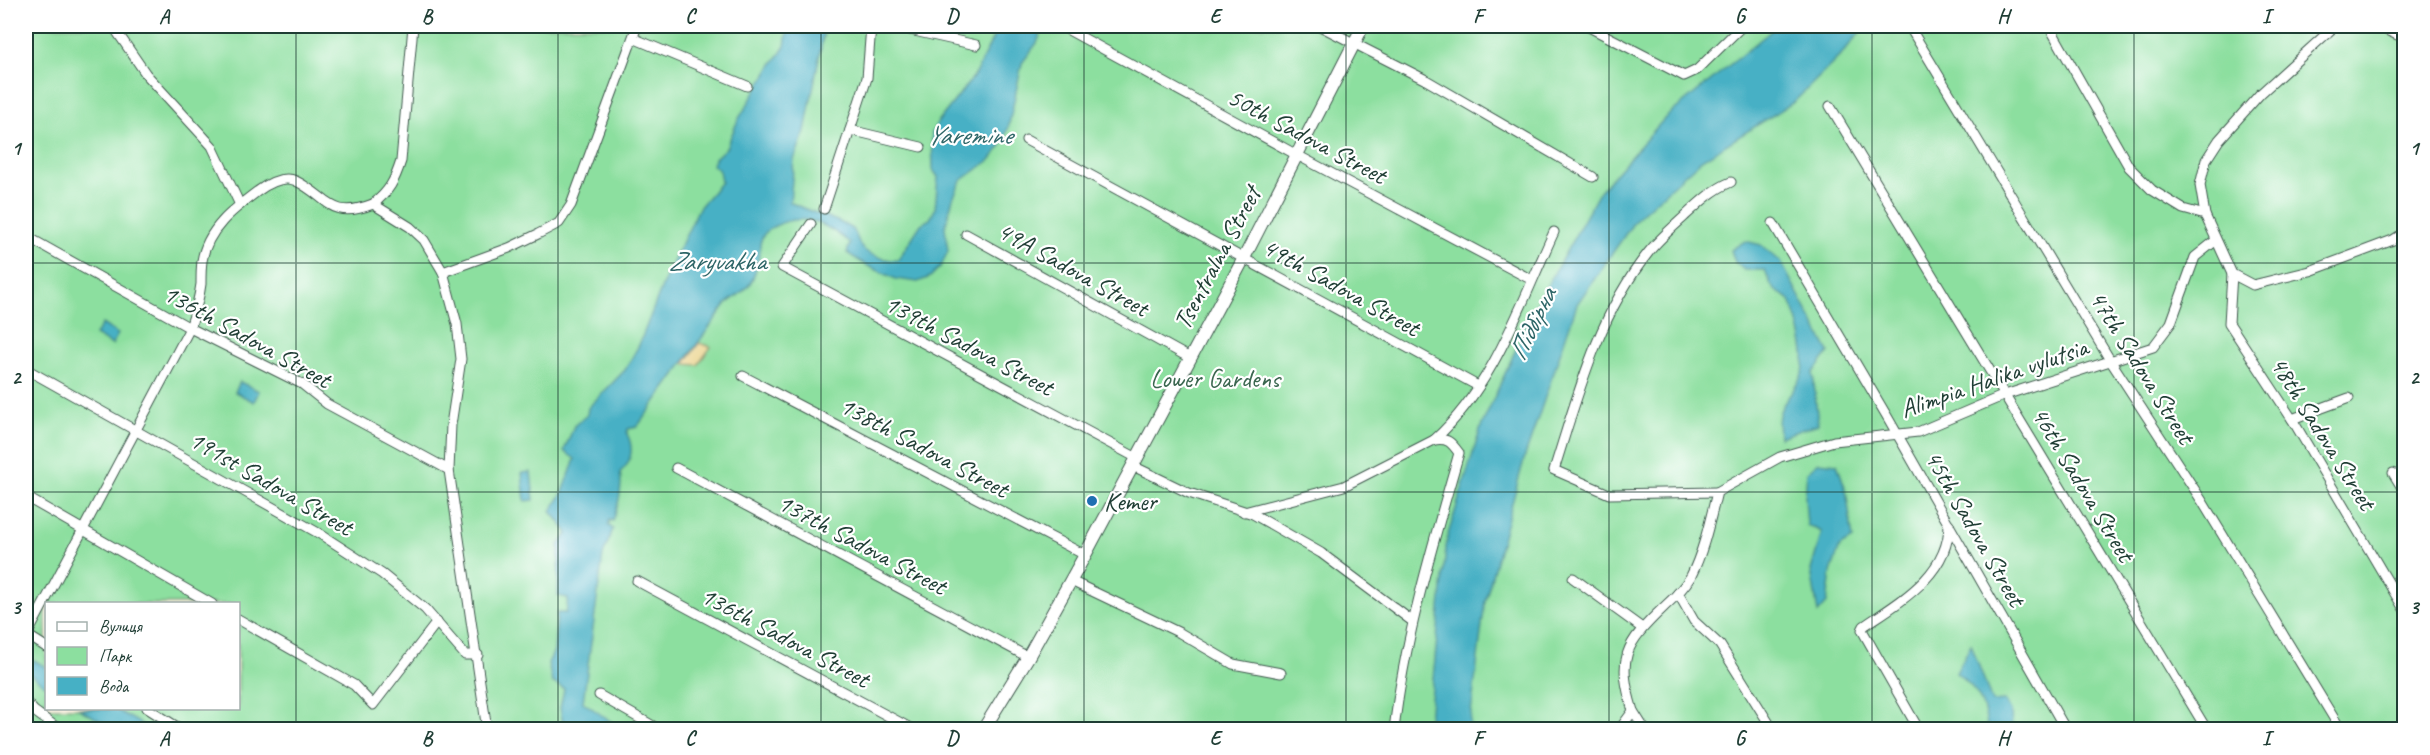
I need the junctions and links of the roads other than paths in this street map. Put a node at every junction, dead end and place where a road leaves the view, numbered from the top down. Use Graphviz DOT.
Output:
graph roads {
  1 [pos="113,26"];
  2 [pos="414,26"];
  3 [pos="637,26"];
  4 [pos="871,26"];
  5 [pos="892,26"];
  6 [pos="1320,26"];
  7 [pos="1363,26"];
  8 [pos="1587,26"];
  9 [pos="1909,26"];
  10 [pos="2049,26"];
  11 [pos="2335,26"];
  12 [pos="2377,26"];
  13 [pos="1063,27"];
  14 [pos="1740,28"];
  15 [pos="633,38"];
  16 [pos="2404,38"];
  17 [pos="1353,44"];
  18 [pos="976,45"];
  19 [pos="747,86"];
  20 [pos="1830,106"];
  21 [pos="850,130"];
  22 [pos="1026,140"];
  23 [pos="921,147"];
  24 [pos="1297,155"];
  25 [pos="1593,177"];
  26 [pos="1731,182"];
  27 [pos="373,204"];
  28 [pos="240,205"];
  29 [pos="824,209"];
  30 [pos="2205,215"];
  31 [pos="1773,223"];
  32 [pos="811,224"];
  33 [pos="1554,232"];
  34 [pos="2404,233"];
  35 [pos="966,234"];
  36 [pos="26,236"];
  37 [pos="2215,241"];
  38 [pos="1244,258"];
  39 [pos="443,272"];
  40 [pos="2232,274"];
  41 [pos="1532,280"];
  42 [pos="190,328"];
  43 [pos="1190,358"];
  44 [pos="2110,360"];
  45 [pos="26,369"];
  46 [pos="743,376"];
  47 [pos="1479,386"];
  48 [pos="2005,395"];
  49 [pos="2349,398"];
  50 [pos="2292,419"];
  51 [pos="136,429"];
  52 [pos="1898,435"];
  53 [pos="1434,440"];
  54 [pos="1135,462"];
  55 [pos="676,468"];
  56 [pos="449,470"];
  57 [pos="2393,473"];
  58 [pos="2404,491"];
  59 [pos="1717,492"];
  60 [pos="26,497"];
  61 [pos="1244,512"];
  62 [pos="1949,524"];
  63 [pos="83,529"];
  64 [pos="1085,555"];
  65 [pos="1573,578"];
  66 [pos="637,581"];
  67 [pos="1071,581"];
  68 [pos="1678,593"];
  69 [pos="210,602"];
  70 [pos="2404,609"];
  71 [pos="240,620"];
  72 [pos="1412,621"];
  73 [pos="437,622"];
  74 [pos="1642,628"];
  75 [pos="26,636"];
  76 [pos="45,646"];
  77 [pos="477,655"];
  78 [pos="1028,657"];
  79 [pos="1281,673"];
  80 [pos="598,695"];
  81 [pos="26,702"];
  82 [pos="150,710"];
  83 [pos="1633,711"];
  84 [pos="60,729"];
  85 [pos="182,729"];
  86 [pos="487,729"];
  87 [pos="660,729"];
  88 [pos="914,729"];
  89 [pos="983,729"];
  90 [pos="1394,729"];
  91 [pos="1619,729"];
  92 [pos="1645,729"];
  93 [pos="1773,729"];
  94 [pos="1919,729"];
  95 [pos="2066,729"];
  96 [pos="2207,729"];
  97 [pos="2341,729"];
  1 -- 28 [label="street"];
  2 -- 27 [label="street"];
  3 -- 15 [label="street"];
  4 -- 21 [label="street"];
  5 -- 18 [label="street"];
  6 -- 17 [label="street"];
  7 -- 17 [label="street, Tsentralna Street"];
  8 -- 14 [label="street"];
  9 -- 44 [label="street, 47th Sadova Street"];
  10 -- 30 [label="street"];
  11 -- 30 [label="street"];
  12 -- 16 [label="street"];
  13 -- 24 [label="street, 50th Sadova Street"];
  15 -- 19 [label="street"];
  15 -- 39 [label="street"];
  17 -- 24 [label="street, Tsentralna Street"];
  17 -- 25 [label="street"];
  20 -- 48 [label="street, 46th Sadova Street"];
  21 -- 23 [label="street"];
  21 -- 29 [label="street"];
  22 -- 38 [label="street, 49th Sadova Street"];
  24 -- 38 [label="street, Tsentralna Street"];
  24 -- 41 [label="street, 50th Sadova Street"];
  26 -- 59 [label="street"];
  27 -- 28 [label="street"];
  27 -- 39 [label="street"];
  28 -- 42 [label="street"];
  30 -- 37 [label="street"];
  31 -- 52 [label="street, 45th Sadova Street"];
  32 -- 54 [label="street, 139th Sadova Street"];
  33 -- 41 [label="street"];
  34 -- 40 [label="street"];
  35 -- 43 [label="street, 49A Sadova Street"];
  36 -- 42 [label="street, 136th Sadova Street"];
  37 -- 40 [label="street"];
  37 -- 44 [label="street, Alimpia Halika vylutsia"];
  38 -- 43 [label="street, Tsentralna Street"];
  38 -- 47 [label="street, 49th Sadova Street"];
  39 -- 56 [label="street"];
  40 -- 50 [label="street, 48th Sadova Street"];
  41 -- 47 [label="street"];
  42 -- 51 [label="street"];
  42 -- 56 [label="street, 136th Sadova Street"];
  43 -- 54 [label="street, Tsentralna Street"];
  44 -- 48 [label="street, Alimpia Halika vylutsia"];
  44 -- 97 [label="street, 47th Sadova Street"];
  45 -- 51 [label="street, 191st Sadova Street"];
  46 -- 64 [label="street, 138th Sadova Street"];
  47 -- 53 [label="street"];
  48 -- 52 [label="street, Alimpia Halika vylutsia"];
  48 -- 96 [label="street, 46th Sadova Street"];
  49 -- 50 [label="street"];
  50 -- 70 [label="street, 48th Sadova Street"];
  51 -- 63 [label="street"];
  51 -- 73 [label="street, 191st Sadova Street"];
  52 -- 59 [label="street, Alimpia Halika vylutsia"];
  52 -- 62 [label="street, 45th Sadova Street"];
  53 -- 61 [label="street"];
  53 -- 72 [label="street"];
  54 -- 61 [label="street, 139th Sadova Street"];
  54 -- 64 [label="street, Tsentralna Street"];
  55 -- 78 [label="street, 137th Sadova Street"];
  56 -- 77 [label="street"];
  57 -- 58 [label="street"];
  59 -- 68 [label="street"];
  60 -- 63 [label="street"];
  61 -- 72 [label="street, 139th Sadova Street"];
  62 -- 94 [label="street"];
  62 -- 95 [label="street, 45th Sadova Street"];
  63 -- 69 [label="street"];
  63 -- 75 [label="street"];
  64 -- 67 [label="street, Tsentralna Street"];
  65 -- 74 [label="street"];
  66 -- 88 [label="street, 136th Sadova Street"];
  67 -- 78 [label="street, Tsentralna Street"];
  67 -- 79 [label="street"];
  68 -- 74 [label="street"];
  68 -- 93 [label="street"];
  71 -- 73 [label="street"];
  72 -- 90 [label="street"];
  73 -- 77 [label="street, 191st Sadova Street"];
  74 -- 83 [label="street"];
  75 -- 76 [label="street"];
  77 -- 86 [label="street"];
  78 -- 89 [label="street, Tsentralna Street"];
  80 -- 87 [label="street"];
  81 -- 84 [label="street"];
  82 -- 85 [label="street"];
  83 -- 91 [label="street"];
  83 -- 92 [label="street"];
}
